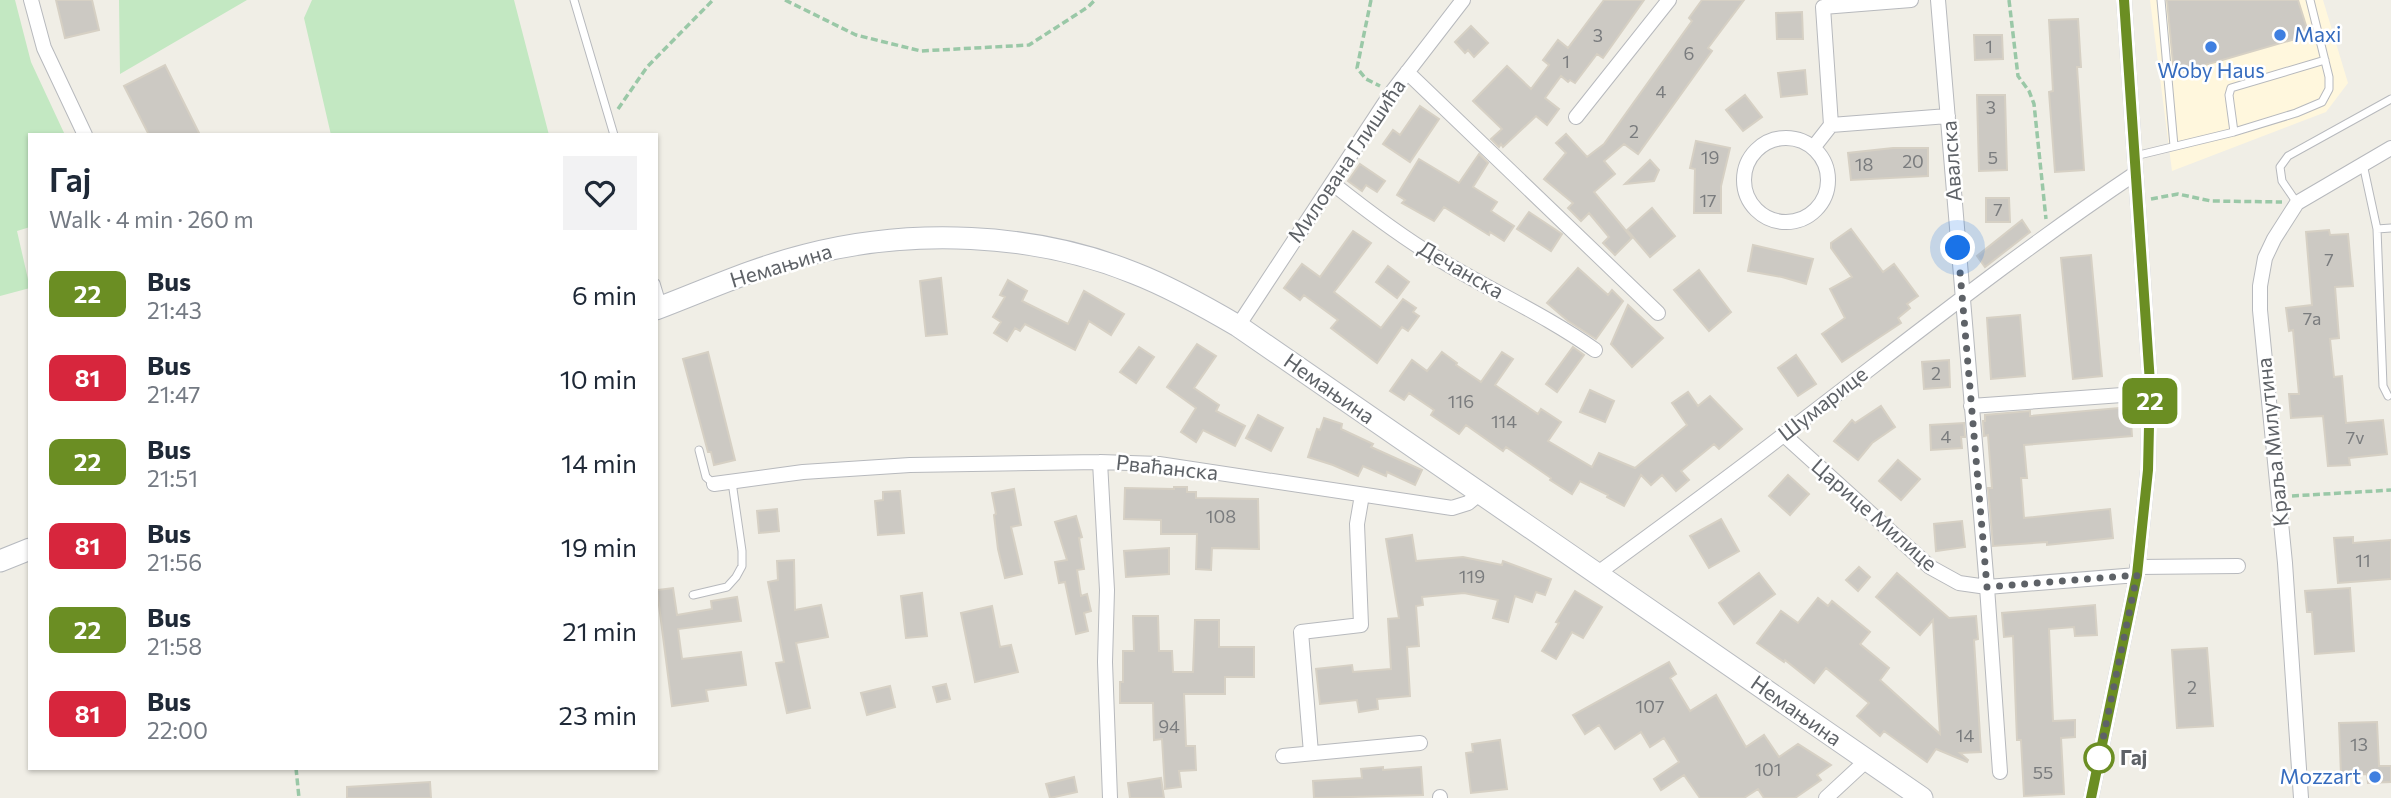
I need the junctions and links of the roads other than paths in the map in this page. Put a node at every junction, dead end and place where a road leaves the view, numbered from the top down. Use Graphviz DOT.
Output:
graph roads {
  1 [pos="31,0"];
  2 [pos="574,0"];
  3 [pos="1463,0"];
  4 [pos="1669,0"];
  5 [pos="1911,0"];
  6 [pos="1938,0"];
  7 [pos="2124,0"];
  8 [pos="2161,0"];
  9 [pos="2310,0"];
  10 [pos="2325,60"];
  11 [pos="1407,72"];
  12 [pos="2391,99"];
  13 [pos="1948,116"];
  14 [pos="1576,117"];
  15 [pos="1831,125"];
  16 [pos="2234,132"];
  17 [pos="84,133"];
  18 [pos="613,133"];
  19 [pos="2174,146"];
  20 [pos="1813,148"];
  21 [pos="2391,148"];
  22 [pos="2135,156"];
  23 [pos="2363,164"];
  24 [pos="2136,173"];
  25 [pos="1332,183"];
  26 [pos="2297,203"];
  27 [pos="2391,228"];
  28 [pos="2377,229"];
  29 [pos="1962,296"];
  30 [pos="659,308"];
  31 [pos="1658,313"];
  32 [pos="1238,326"];
  33 [pos="1595,350"];
  34 [pos="2150,393"];
  35 [pos="2388,396"];
  36 [pos="1971,406"];
  37 [pos="1784,435"];
  38 [pos="699,450"];
  39 [pos="1100,462"];
  40 [pos="732,481"];
  41 [pos="714,484"];
  42 [pos="1479,494"];
  43 [pos="1362,495"];
  44 [pos="28,550"];
  45 [pos="0,561"];
  46 [pos="2238,566"];
  47 [pos="2137,571"];
  48 [pos="1598,573"];
  49 [pos="1987,587"];
  50 [pos="693,595"];
  51 [pos="1420,743"];
  52 [pos="1311,753"];
  53 [pos="1283,756"];
  54 [pos="1867,760"];
  55 [pos="2000,772"];
  56 [pos="1110,798"];
  57 [pos="1826,798"];
  58 [pos="1922,798"];
  59 [pos="2091,798"];
  60 [pos="2301,798"];
  1 -- 17 [label="street"];
  2 -- 18 [label="lane"];
  3 -- 11 [label="street, Милована Глишића"];
  4 -- 14 [label="street"];
  5 -- 15 [label="street"];
  6 -- 13 [label="street, Авалска"];
  7 -- 22 [label="street"];
  8 -- 19 [label="lane"];
  9 -- 10 [label="lane"];
  10 -- 16 [label="lane"];
  10 -- 16 [label="lane"];
  11 -- 25 [label="street, Милована Глишића"];
  11 -- 31 [label="street"];
  12 -- 26 [label="lane"];
  13 -- 15 [label="street"];
  13 -- 29 [label="street, Авалска"];
  15 -- 20 [label="street"];
  16 -- 19 [label="lane"];
  19 -- 22 [label="lane"];
  20 -- 20 [label="street"];
  21 -- 23 [label="street, Краља Милутина"];
  22 -- 24 [label="street"];
  23 -- 26 [label="street, Краља Милутина"];
  23 -- 28 [label="lane"];
  24 -- 29 [label="street, Шумарице"];
  24 -- 34 [label="street"];
  25 -- 32 [label="street, Милована Глишића"];
  25 -- 33 [label="street, Дечанска"];
  26 -- 60 [label="street, Краља Милутина"];
  27 -- 28 [label="lane"];
  28 -- 35 [label="lane"];
  29 -- 36 [label="street, Авалска"];
  29 -- 37 [label="street, Шумарице"];
  30 -- 32 [label="street, Немањина"];
  32 -- 42 [label="street, Немањина"];
  34 -- 36 [label="street"];
  34 -- 47 [label="street"];
  36 -- 49 [label="street, Авалска"];
  37 -- 48 [label="street, Шумарице"];
  37 -- 49 [label="street, Царице Милице"];
  38 -- 41 [label="lane"];
  39 -- 40 [label="street"];
  39 -- 43 [label="street, Рваћанска"];
  39 -- 56 [label="street, Рваћанска"];
  40 -- 41 [label="street"];
  40 -- 50 [label="lane"];
  42 -- 43 [label="street, Рваћанска"];
  42 -- 48 [label="street, Немањина"];
  43 -- 52 [label="street"];
  44 -- 45 [label="street"];
  46 -- 47 [label="street, Царице Милице"];
  47 -- 49 [label="street, Царице Милице"];
  47 -- 59 [label="street"];
  48 -- 54 [label="street, Немањина"];
  49 -- 55 [label="street, Авалска"];
  51 -- 52 [label="street"];
  52 -- 53 [label="street"];
  54 -- 57 [label="street"];
  54 -- 58 [label="street, Немањина"];
}
